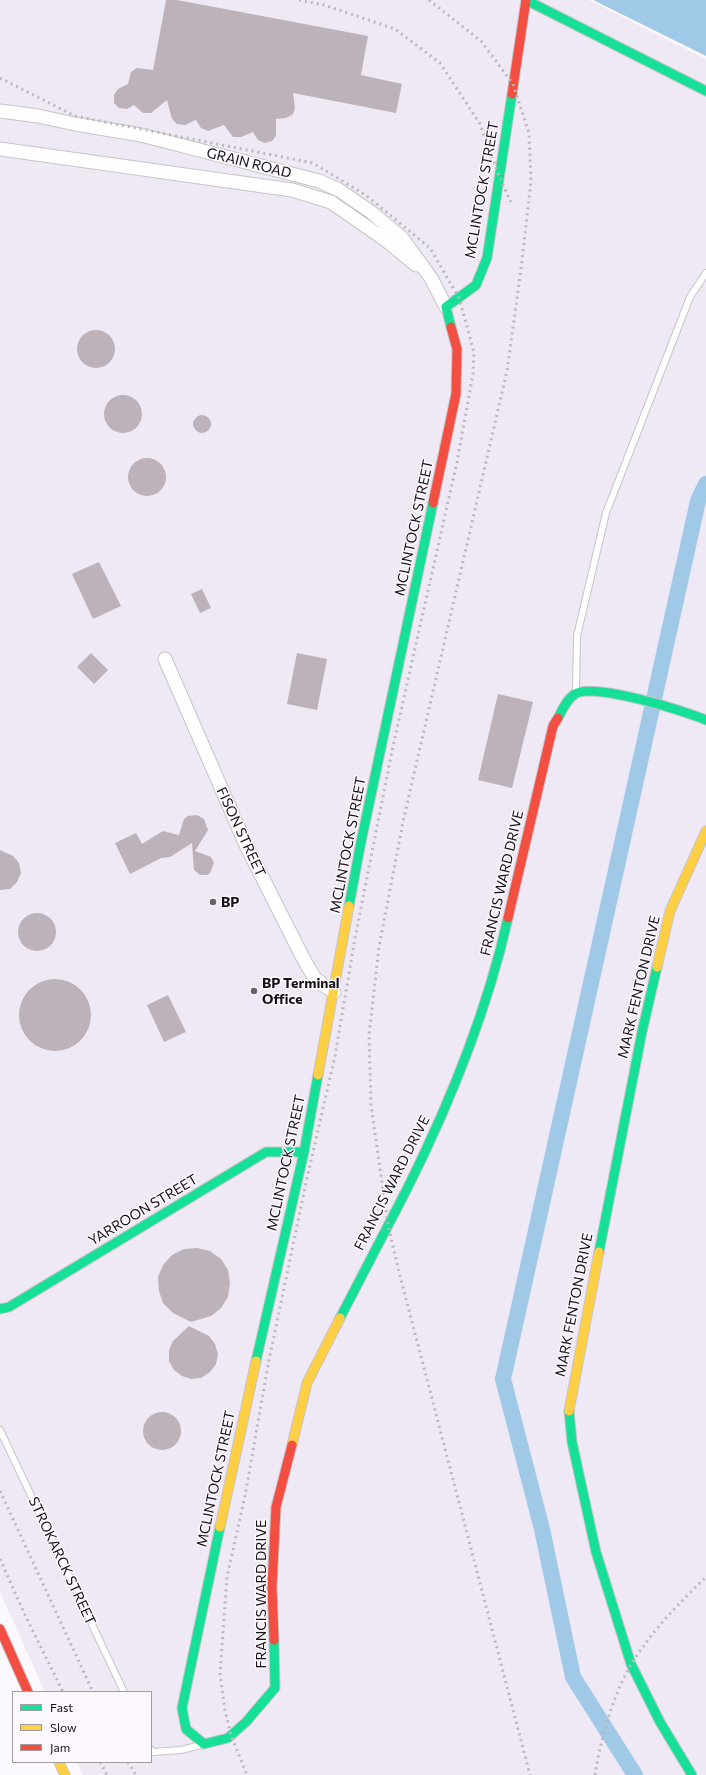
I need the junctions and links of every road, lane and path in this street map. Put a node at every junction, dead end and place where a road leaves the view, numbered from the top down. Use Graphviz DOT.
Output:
graph roads {
  1 [pos="526,0"];
  2 [pos="706,91"];
  3 [pos="0,111"];
  4 [pos="0,150"];
  5 [pos="706,273"];
  6 [pos="431,278"];
  7 [pos="446,307"];
  8 [pos="165,659"];
  9 [pos="576,694"];
  10 [pos="706,720"];
  11 [pos="706,831"];
  12 [pos="334,992"];
  13 [pos="304,1152"];
  14 [pos="0,1309"];
  15 [pos="0,1430"];
  16 [pos="0,1629"];
  17 [pos="28,1691"];
  18 [pos="124,1691"];
  19 [pos="204,1744"];
  20 [pos="152,1752"];
  21 [pos="59,1763"];
  22 [pos="65,1775"];
  23 [pos="692,1775"];
  1 -- 2 [label="street"];
  1 -- 7 [label="street, MCLINTOCK STREET"];
  3 -- 6 [label="street, GRAIN ROAD"];
  4 -- 6 [label="street"];
  5 -- 9 [label="lane"];
  6 -- 7 [label="street, GRAIN ROAD"];
  7 -- 12 [label="street, MCLINTOCK STREET"];
  8 -- 12 [label="street, FISON STREET"];
  9 -- 10 [label="street"];
  9 -- 19 [label="street, FRANCIS WARD DRIVE"];
  11 -- 23 [label="street, MARK FENTON DRIVE"];
  12 -- 13 [label="street, MCLINTOCK STREET"];
  13 -- 14 [label="street, YARROON STREET"];
  13 -- 19 [label="street, MCLINTOCK STREET"];
  15 -- 18 [label="lane, STROKARCK STREET"];
  16 -- 17 [label="street"];
  19 -- 20 [label="lane"];
  21 -- 22 [label="street"];
}
